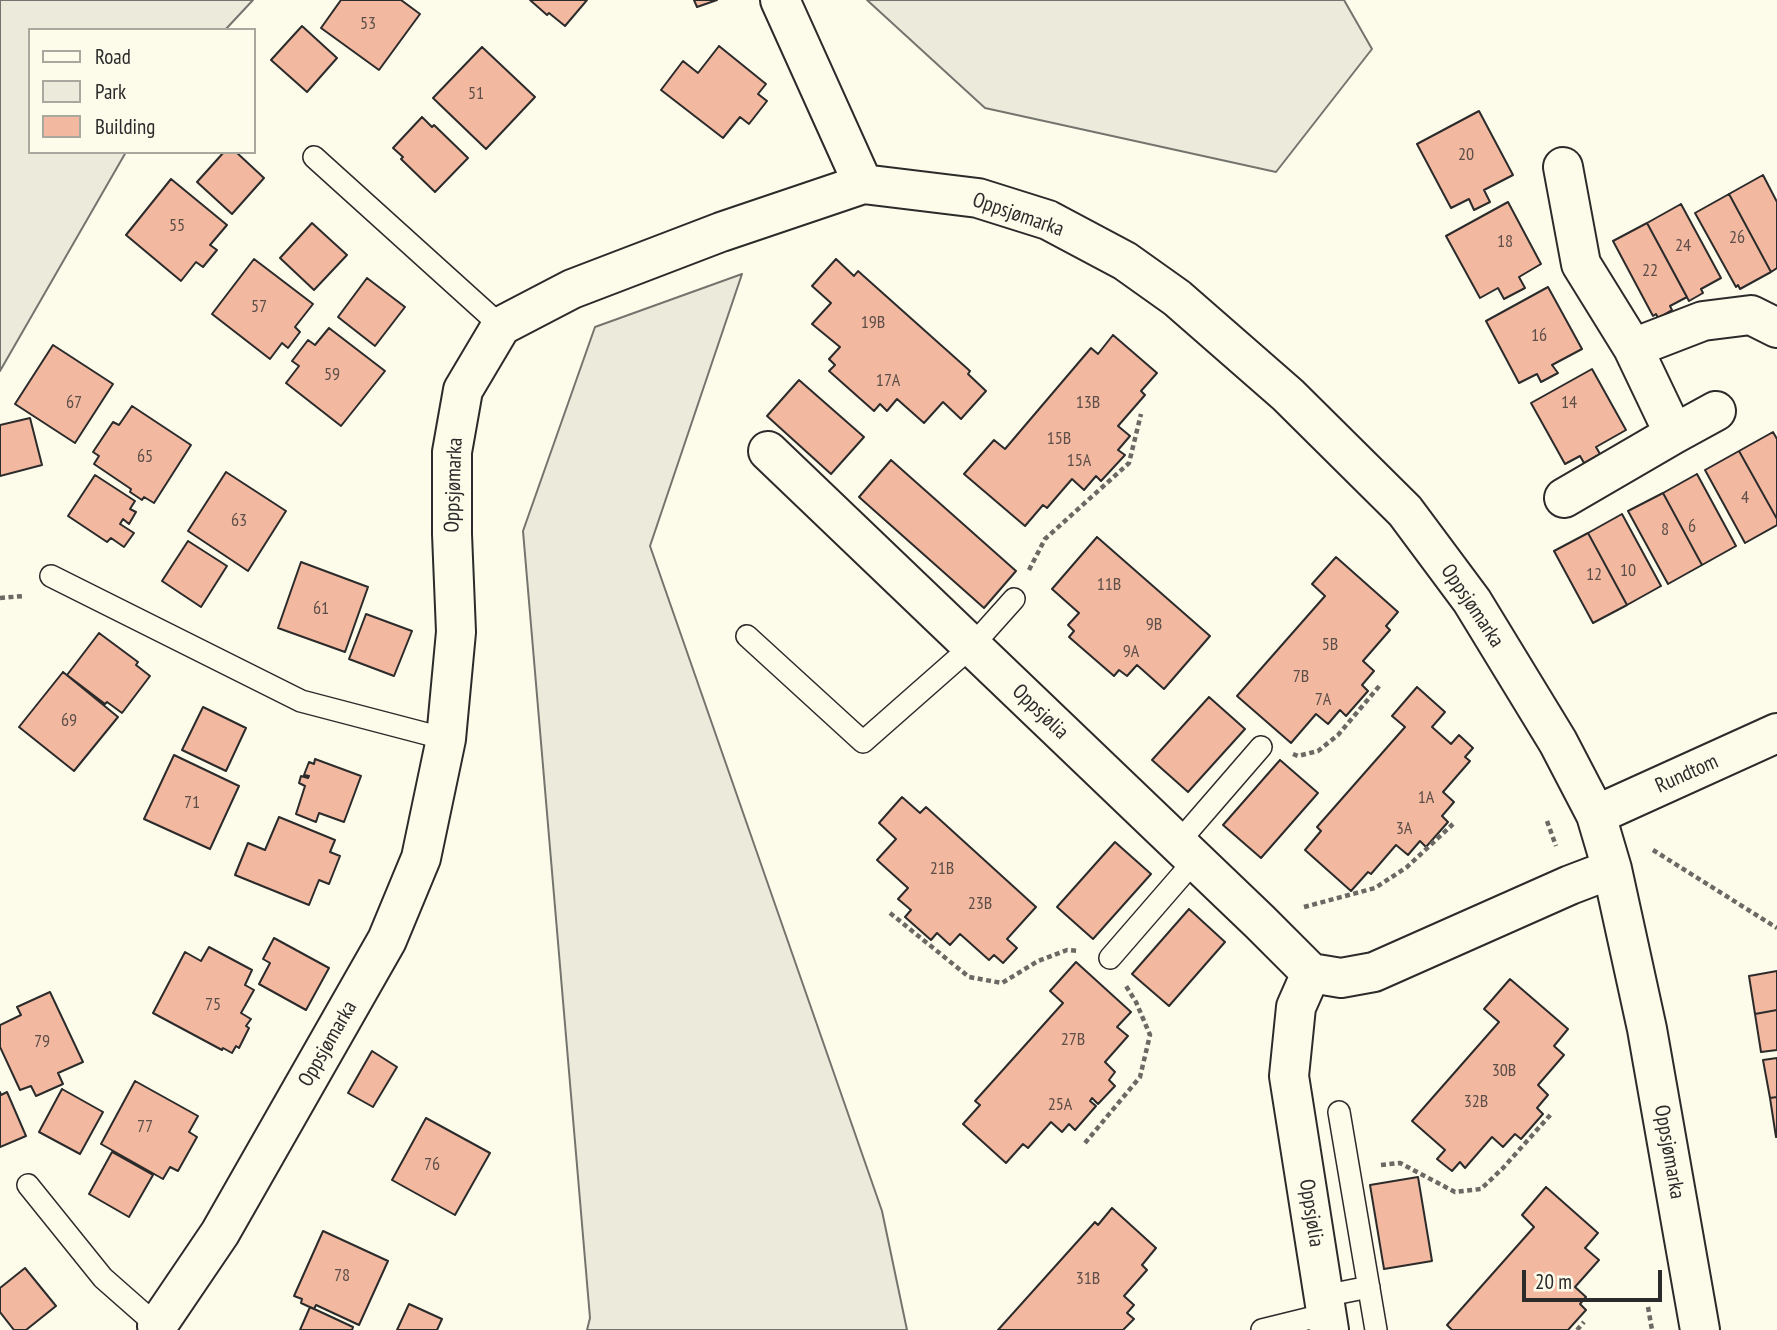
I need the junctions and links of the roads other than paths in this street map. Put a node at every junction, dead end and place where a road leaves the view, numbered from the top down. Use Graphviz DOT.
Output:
graph roads {
  1 [pos="780,0"];
  2 [pos="314,157"];
  3 [pos="1563,167"];
  4 [pos="863,184"];
  5 [pos="501,326"];
  6 [pos="1777,328"];
  7 [pos="1633,348"];
  8 [pos="1716,411"];
  9 [pos="1675,433"];
  10 [pos="768,451"];
  11 [pos="1564,498"];
  12 [pos="51,576"];
  13 [pos="1014,599"];
  14 [pos="747,636"];
  15 [pos="972,646"];
  16 [pos="1777,733"];
  17 [pos="446,739"];
  18 [pos="1261,747"];
  19 [pos="1596,815"];
  20 [pos="1186,852"];
  21 [pos="1612,869"];
  22 [pos="1111,958"];
  23 [pos="1311,973"];
  24 [pos="1339,1112"];
  25 [pos="28,1185"];
  26 [pos="1369,1287"];
  27 [pos="1327,1314"];
  28 [pos="159,1328"];
  29 [pos="1262,1330"];
  30 [pos="1376,1330"];
  31 [pos="1700,1330"];
  1 -- 4 [label="street"];
  2 -- 5 [label="lane"];
  3 -- 7 [label="street"];
  4 -- 5 [label="street, Oppsjømarka"];
  4 -- 19 [label="street, Oppsjømarka"];
  5 -- 17 [label="street, Oppsjømarka"];
  6 -- 7 [label="street"];
  7 -- 9 [label="street"];
  8 -- 9 [label="street"];
  9 -- 11 [label="street"];
  10 -- 15 [label="street, Oppsjølia"];
  12 -- 17 [label="lane"];
  13 -- 15 [label="lane"];
  14 -- 15 [label="lane"];
  15 -- 20 [label="street, Oppsjølia"];
  16 -- 19 [label="street, Rundtom"];
  17 -- 28 [label="street, Oppsjømarka"];
  18 -- 20 [label="lane"];
  19 -- 21 [label="street, Oppsjømarka"];
  20 -- 22 [label="lane"];
  20 -- 23 [label="street, Oppsjølia"];
  21 -- 23 [label="street"];
  21 -- 31 [label="street, Oppsjømarka"];
  23 -- 27 [label="street, Oppsjølia"];
  24 -- 26 [label="lane"];
  25 -- 28 [label="lane, Oppsjømarka"];
  26 -- 27 [label="lane"];
  26 -- 30 [label="lane"];
  27 -- 29 [label="lane"];
}
